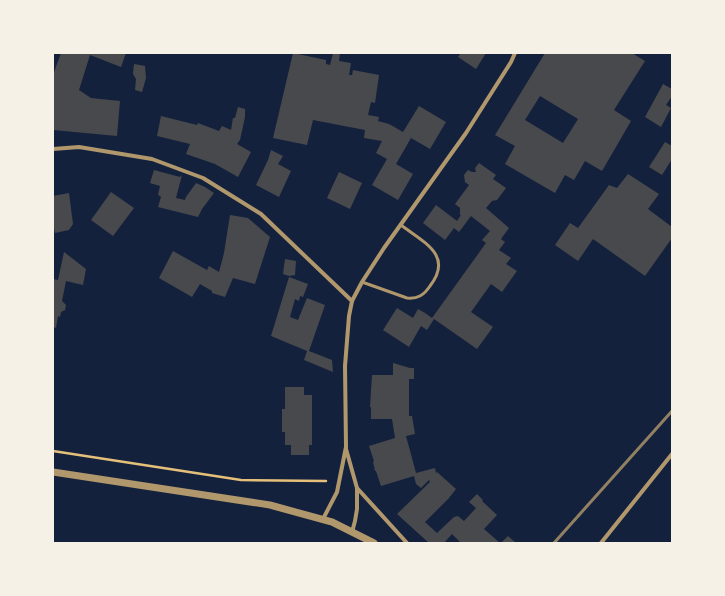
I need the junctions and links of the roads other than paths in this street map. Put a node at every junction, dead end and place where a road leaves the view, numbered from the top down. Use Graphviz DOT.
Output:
graph roads {
  1 [pos="515,53"];
  2 [pos="53,149"];
  3 [pos="401,225"];
  4 [pos="362,282"];
  5 [pos="352,301"];
  6 [pos="346,447"];
  7 [pos="672,454"];
  8 [pos="53,472"];
  9 [pos="357,488"];
  10 [pos="323,519"];
  11 [pos="352,532"];
  12 [pos="374,543"];
  13 [pos="407,543"];
  14 [pos="601,543"];
  1 -- 3 [label="street"];
  2 -- 5 [label="street"];
  3 -- 4 [label="street"];
  3 -- 4 [label="lane"];
  4 -- 5 [label="street"];
  5 -- 6 [label="street"];
  6 -- 9 [label="street"];
  6 -- 10 [label="street"];
  7 -- 14 [label="street"];
  8 -- 10 [label="street"];
  9 -- 11 [label="street"];
  9 -- 13 [label="street"];
  10 -- 11 [label="street"];
  11 -- 12 [label="street"];
}
